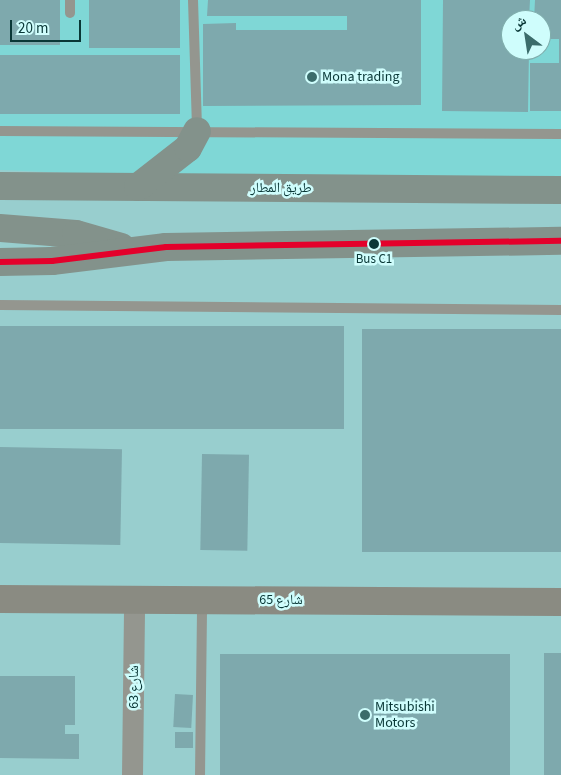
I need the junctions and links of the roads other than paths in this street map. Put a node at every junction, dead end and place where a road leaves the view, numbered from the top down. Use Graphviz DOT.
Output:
graph roads {
  1 [pos="70,0"];
  2 [pos="193,0"];
  3 [pos="70,13"];
  4 [pos="0,131"];
  5 [pos="197,131"];
  6 [pos="561,134"];
  7 [pos="0,186"];
  8 [pos="138,187"];
  9 [pos="561,190"];
  10 [pos="0,228"];
  11 [pos="561,241"];
  12 [pos="132,250"];
  13 [pos="0,262"];
  14 [pos="0,306"];
  15 [pos="561,310"];
  16 [pos="134,598"];
  17 [pos="0,599"];
  18 [pos="202,599"];
  19 [pos="561,602"];
  20 [pos="132,775"];
  21 [pos="200,775"];
  1 -- 3 [label="lane"];
  2 -- 5 [label="lane"];
  4 -- 5 [label="lane"];
  5 -- 6 [label="lane"];
  5 -- 8 [label="highway"];
  7 -- 8 [label="highway, طريق المطار"];
  8 -- 9 [label="highway, طريق المطار"];
  10 -- 12 [label="highway"];
  11 -- 12 [label="highway"];
  12 -- 13 [label="highway"];
  14 -- 15 [label="lane"];
  16 -- 17 [label="street, شارع 65"];
  16 -- 18 [label="street, شارع 65"];
  16 -- 20 [label="street, شارع 63"];
  18 -- 19 [label="street, شارع 65"];
  18 -- 21 [label="lane"];
}
